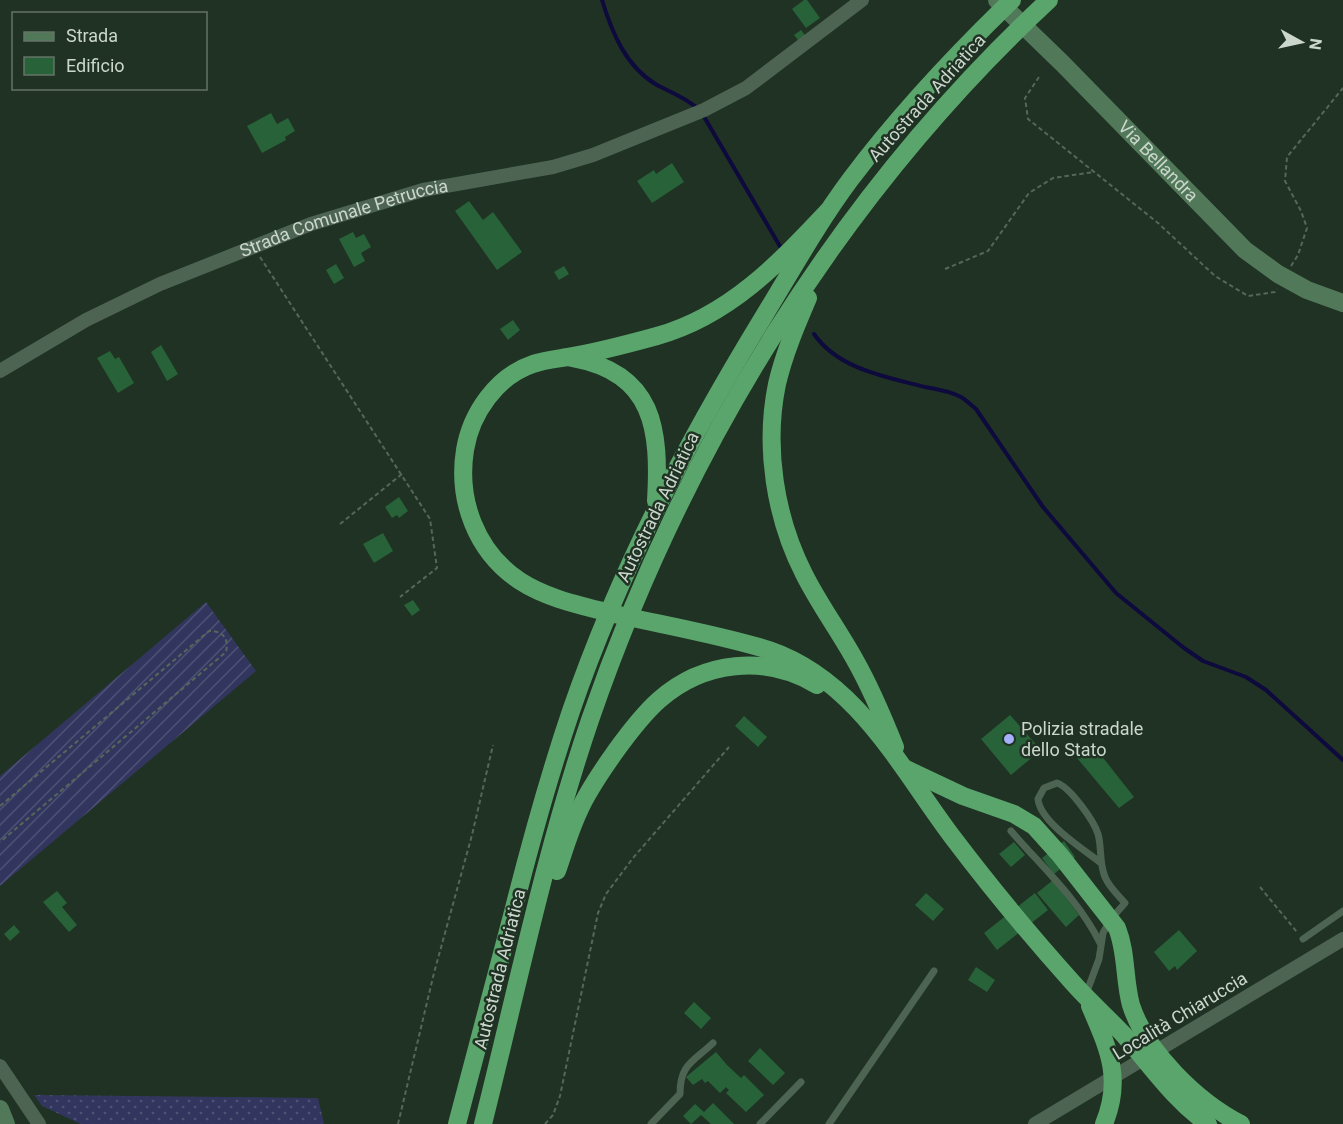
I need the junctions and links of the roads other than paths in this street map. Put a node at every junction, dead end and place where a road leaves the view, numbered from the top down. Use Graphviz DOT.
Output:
graph roads {
  1 [pos="862,0"];
  2 [pos="997,0"];
  3 [pos="1012,0"];
  4 [pos="1049,0"];
  5 [pos="828,211"];
  6 [pos="826,254"];
  7 [pos="1341,302"];
  8 [pos="567,357"];
  9 [pos="0,371"];
  10 [pos="656,507"];
  11 [pos="904,768"];
  12 [pos="1011,831"];
  13 [pos="1101,863"];
  14 [pos="1343,911"];
  15 [pos="1111,919"];
  16 [pos="1303,939"];
  17 [pos="1343,939"];
  18 [pos="1100,943"];
  19 [pos="934,971"];
  20 [pos="1085,996"];
  21 [pos="514,1001"];
  22 [pos="713,1044"];
  23 [pos="0,1066"];
  24 [pos="801,1082"];
  25 [pos="0,1109"];
  26 [pos="6,1124"];
  27 [pos="39,1124"];
  28 [pos="457,1124"];
  29 [pos="483,1124"];
  30 [pos="651,1124"];
  31 [pos="760,1124"];
  32 [pos="829,1124"];
  33 [pos="1035,1124"];
  34 [pos="1104,1124"];
  35 [pos="1208,1124"];
  36 [pos="1241,1124"];
  1 -- 9 [label="street, Strada Comunale Petruccia"];
  2 -- 7 [label="main road, Via Bellandra"];
  3 -- 5 [label="highway, Autostrada Adriatica"];
  4 -- 6 [label="highway, Autostrada Adriatica"];
  5 -- 8 [label="highway"];
  5 -- 10 [label="highway, Autostrada Adriatica"];
  6 -- 11 [label="highway"];
  6 -- 21 [label="highway, Autostrada Adriatica"];
  8 -- 10 [label="highway"];
  8 -- 11 [label="highway"];
  10 -- 28 [label="highway, Autostrada Adriatica"];
  11 -- 15 [label="highway"];
  11 -- 20 [label="highway"];
  11 -- 21 [label="highway"];
  12 -- 18 [label="lane"];
  13 -- 13 [label="lane"];
  13 -- 15 [label="lane"];
  14 -- 16 [label="lane"];
  15 -- 18 [label="lane"];
  15 -- 36 [label="highway"];
  17 -- 33 [label="street, Località Chiaruccia"];
  18 -- 20 [label="lane"];
  19 -- 32 [label="lane"];
  20 -- 34 [label="highway"];
  20 -- 35 [label="highway"];
  21 -- 29 [label="highway, Autostrada Adriatica"];
  22 -- 30 [label="lane"];
  23 -- 27 [label="street"];
  24 -- 31 [label="lane"];
  25 -- 26 [label="main road"];
}
